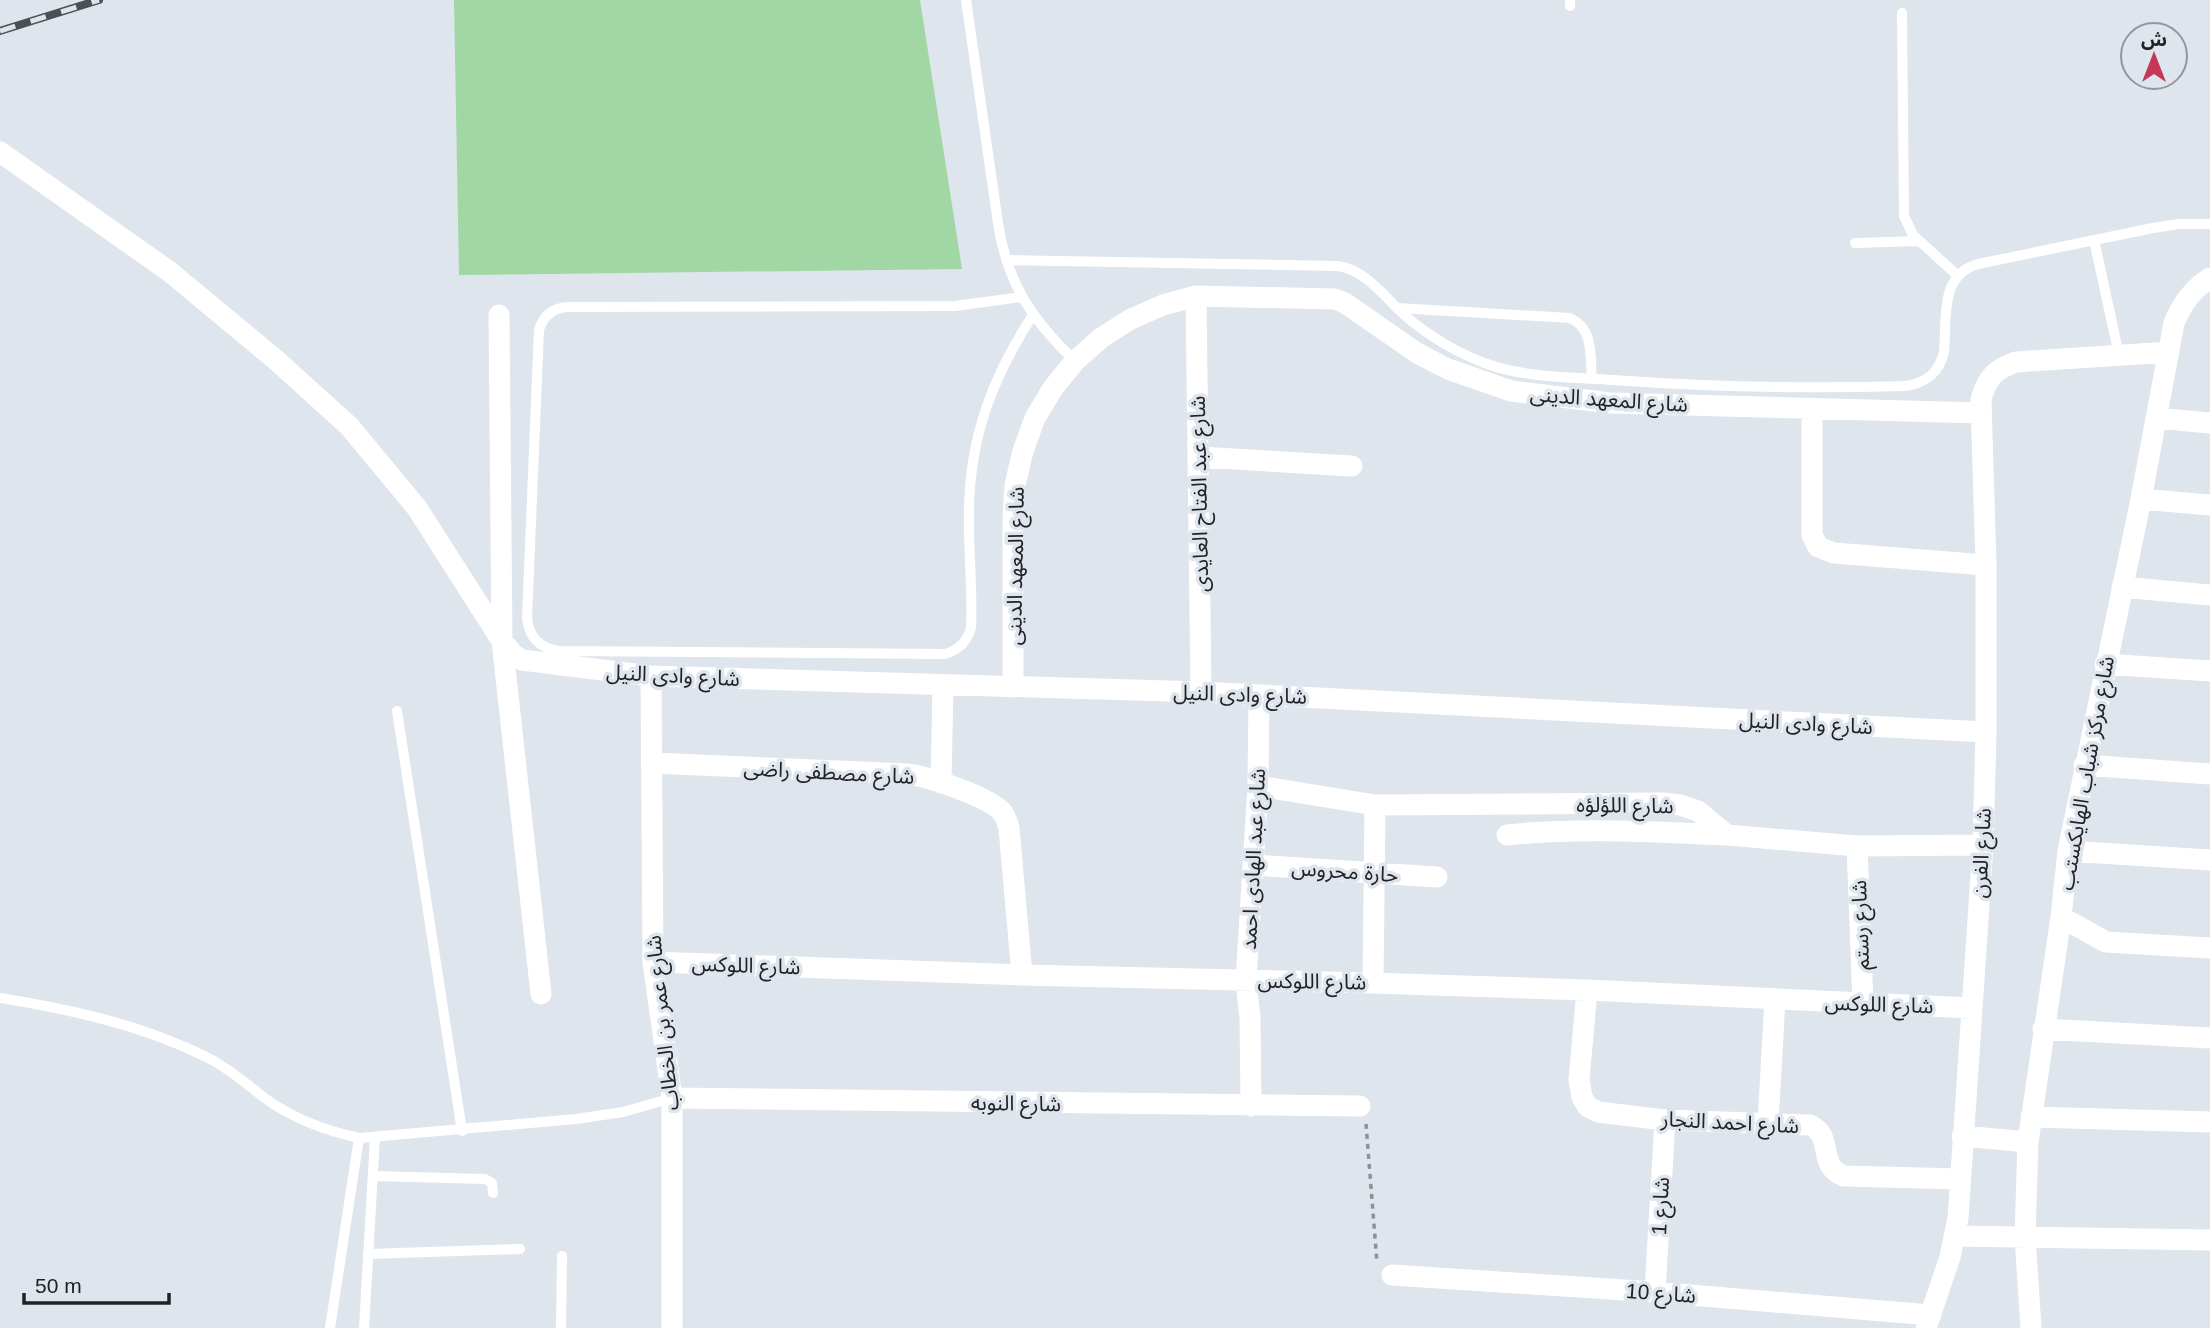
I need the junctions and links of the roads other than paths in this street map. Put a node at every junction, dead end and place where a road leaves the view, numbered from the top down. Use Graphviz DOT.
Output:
graph roads {
  1 [pos="966,0"];
  2 [pos="1902,13"];
  3 [pos="0,152"];
  4 [pos="2210,224"];
  5 [pos="1919,240"];
  6 [pos="2094,240"];
  7 [pos="1855,243"];
  8 [pos="1006,260"];
  9 [pos="1957,275"];
  10 [pos="2210,278"];
  11 [pos="1196,296"];
  12 [pos="1022,298"];
  13 [pos="1397,308"];
  14 [pos="499,315"];
  15 [pos="1033,316"];
  16 [pos="2169,352"];
  17 [pos="2119,355"];
  18 [pos="1075,360"];
  19 [pos="1592,379"];
  20 [pos="1812,409"];
  21 [pos="1981,413"];
  22 [pos="2156,418"];
  23 [pos="2210,423"];
  24 [pos="1199,457"];
  25 [pos="1352,466"];
  26 [pos="2141,499"];
  27 [pos="2210,505"];
  28 [pos="1986,565"];
  29 [pos="2122,587"];
  30 [pos="2210,595"];
  31 [pos="502,641"];
  32 [pos="2105,664"];
  33 [pos="2210,671"];
  34 [pos="651,676"];
  35 [pos="943,685"];
  36 [pos="1013,687"];
  37 [pos="1202,692"];
  38 [pos="1259,695"];
  39 [pos="397,711"];
  40 [pos="1986,732"];
  41 [pos="652,763"];
  42 [pos="2084,765"];
  43 [pos="2210,774"];
  44 [pos="941,783"];
  45 [pos="1258,786"];
  46 [pos="1375,805"];
  47 [pos="1507,835"];
  48 [pos="1727,835"];
  49 [pos="1983,845"];
  50 [pos="1857,846"];
  51 [pos="2068,851"];
  52 [pos="2210,860"];
  53 [pos="1253,865"];
  54 [pos="1374,873"];
  55 [pos="1437,877"];
  56 [pos="2061,917"];
  57 [pos="2210,948"];
  58 [pos="653,962"];
  59 [pos="1022,975"];
  60 [pos="1246,980"];
  61 [pos="1373,983"];
  62 [pos="1587,990"];
  63 [pos="541,994"];
  64 [pos="0,998"];
  65 [pos="1775,1000"];
  66 [pos="1863,1004"];
  67 [pos="1972,1008"];
  68 [pos="2043,1029"];
  69 [pos="2210,1038"];
  70 [pos="672,1098"];
  71 [pos="1251,1106"];
  72 [pos="1360,1106"];
  73 [pos="2031,1117"];
  74 [pos="1665,1120"];
  75 [pos="2210,1122"];
  76 [pos="1768,1123"];
  77 [pos="462,1131"];
  78 [pos="1962,1136"];
  79 [pos="375,1137"];
  80 [pos="359,1138"];
  81 [pos="2028,1142"];
  82 [pos="373,1176"];
  83 [pos="1960,1178"];
  84 [pos="493,1193"];
  85 [pos="1955,1236"];
  86 [pos="2025,1236"];
  87 [pos="2210,1240"];
  88 [pos="520,1249"];
  89 [pos="368,1254"];
  90 [pos="562,1256"];
  91 [pos="1392,1275"];
  92 [pos="1655,1292"];
  93 [pos="1928,1322"];
  94 [pos="330,1328"];
  95 [pos="364,1328"];
  96 [pos="561,1328"];
  97 [pos="672,1328"];
  98 [pos="2031,1328"];
  1 -- 8 [label="lane"];
  2 -- 5 [label="lane"];
  3 -- 31 [label="street"];
  4 -- 6 [label="lane"];
  5 -- 7 [label="lane"];
  5 -- 9 [label="lane"];
  6 -- 9 [label="lane"];
  6 -- 17 [label="lane"];
  8 -- 12 [label="lane"];
  8 -- 13 [label="lane"];
  9 -- 19 [label="lane"];
  10 -- 16 [label="street, شارع مركز شباب الهايكستب"];
  11 -- 18 [label="street, شارع المعهد الدينى"];
  11 -- 20 [label="street, شارع المعهد الدينى"];
  11 -- 24 [label="street, شارع عبد الفتاح العايدى"];
  12 -- 15 [label="lane"];
  12 -- 15 [label="lane"];
  13 -- 19 [label="lane"];
  13 -- 19 [label="lane"];
  14 -- 31 [label="street"];
  15 -- 18 [label="lane"];
  16 -- 17 [label="street"];
  16 -- 22 [label="street, شارع مركز شباب الهايكستب"];
  17 -- 21 [label="street, شارع الفرن"];
  18 -- 36 [label="street, شارع المعهد الدينى"];
  20 -- 21 [label="street, شارع المعهد الدينى"];
  20 -- 28 [label="street"];
  21 -- 28 [label="street, شارع الفرن"];
  22 -- 23 [label="street"];
  22 -- 26 [label="street, شارع مركز شباب الهايكستب"];
  24 -- 25 [label="street"];
  24 -- 37 [label="street, شارع عبد الفتاح العايدى"];
  26 -- 27 [label="street"];
  26 -- 29 [label="street, شارع مركز شباب الهايكستب"];
  28 -- 40 [label="street, شارع الفرن"];
  29 -- 30 [label="street"];
  29 -- 32 [label="street, شارع مركز شباب الهايكستب"];
  31 -- 34 [label="street, شارع وادى النيل"];
  31 -- 63 [label="street"];
  32 -- 33 [label="street"];
  32 -- 42 [label="street, شارع مركز شباب الهايكستب"];
  34 -- 35 [label="street, شارع وادى النيل"];
  34 -- 41 [label="street, شارع عمر بن الخطاب"];
  35 -- 36 [label="street, شارع وادى النيل"];
  35 -- 44 [label="street"];
  36 -- 37 [label="street, شارع وادى النيل"];
  37 -- 38 [label="street, شارع وادى النيل"];
  38 -- 40 [label="street, شارع وادى النيل"];
  38 -- 45 [label="street, شارع عبد الهادى احمد"];
  39 -- 77 [label="lane"];
  40 -- 49 [label="street, شارع الفرن"];
  41 -- 44 [label="street, شارع مصطفى راضى"];
  41 -- 58 [label="street, شارع عمر بن الخطاب"];
  42 -- 43 [label="street"];
  42 -- 51 [label="street, شارع مركز شباب الهايكستب"];
  44 -- 59 [label="street, شارع مصطفى راضى"];
  45 -- 46 [label="street, شارع اللؤلؤه"];
  45 -- 53 [label="street, شارع عبد الهادى احمد"];
  46 -- 48 [label="street, شارع اللؤلؤه"];
  46 -- 54 [label="street"];
  47 -- 48 [label="street"];
  48 -- 50 [label="street"];
  49 -- 50 [label="street"];
  49 -- 67 [label="street, شارع الفرن"];
  50 -- 66 [label="street, شارع رستم"];
  51 -- 52 [label="street"];
  51 -- 56 [label="street, شارع مركز شباب الهايكستب"];
  53 -- 54 [label="street, حارة محروس"];
  53 -- 60 [label="street, شارع عبد الهادى احمد"];
  54 -- 55 [label="street, حارة محروس"];
  54 -- 61 [label="street"];
  56 -- 57 [label="street"];
  56 -- 68 [label="street, شارع مركز شباب الهايكستب"];
  58 -- 59 [label="street, شارع اللوكس"];
  58 -- 70 [label="street, شارع عمر بن الخطاب"];
  59 -- 60 [label="street, شارع اللوكس"];
  60 -- 61 [label="street, شارع اللوكس"];
  60 -- 71 [label="street, شارع عبد الهادى احمد"];
  61 -- 62 [label="street, شارع اللوكس"];
  62 -- 65 [label="street, شارع اللوكس"];
  62 -- 74 [label="street, شارع احمد النجار"];
  64 -- 80 [label="lane"];
  65 -- 66 [label="street, شارع اللوكس"];
  65 -- 76 [label="street"];
  66 -- 67 [label="street, شارع اللوكس"];
  67 -- 78 [label="street, شارع الفرن"];
  68 -- 69 [label="street"];
  68 -- 73 [label="street, شارع مركز شباب الهايكستب"];
  70 -- 71 [label="street, شارع النوبه"];
  70 -- 77 [label="lane"];
  70 -- 97 [label="street, شارع عمر بن الخطاب"];
  71 -- 72 [label="street, شارع النوبه"];
  73 -- 75 [label="street"];
  73 -- 81 [label="street, شارع مركز شباب الهايكستب"];
  74 -- 76 [label="street, شارع احمد النجار"];
  74 -- 92 [label="street, شارع 1"];
  76 -- 83 [label="street, شارع احمد النجار"];
  77 -- 79 [label="lane"];
  78 -- 81 [label="street"];
  78 -- 83 [label="street, شارع الفرن"];
  79 -- 80 [label="lane"];
  79 -- 82 [label="lane"];
  80 -- 94 [label="lane"];
  81 -- 86 [label="street, شارع مركز شباب الهايكستب"];
  82 -- 84 [label="lane"];
  82 -- 89 [label="lane"];
  83 -- 85 [label="street, شارع الفرن"];
  85 -- 86 [label="street"];
  85 -- 93 [label="street, شارع الفرن"];
  86 -- 87 [label="street"];
  86 -- 98 [label="street, شارع مركز شباب الهايكستب"];
  88 -- 89 [label="lane"];
  89 -- 95 [label="lane"];
  90 -- 96 [label="lane"];
  91 -- 92 [label="street, شارع 10"];
  92 -- 93 [label="street, شارع 10"];
}
